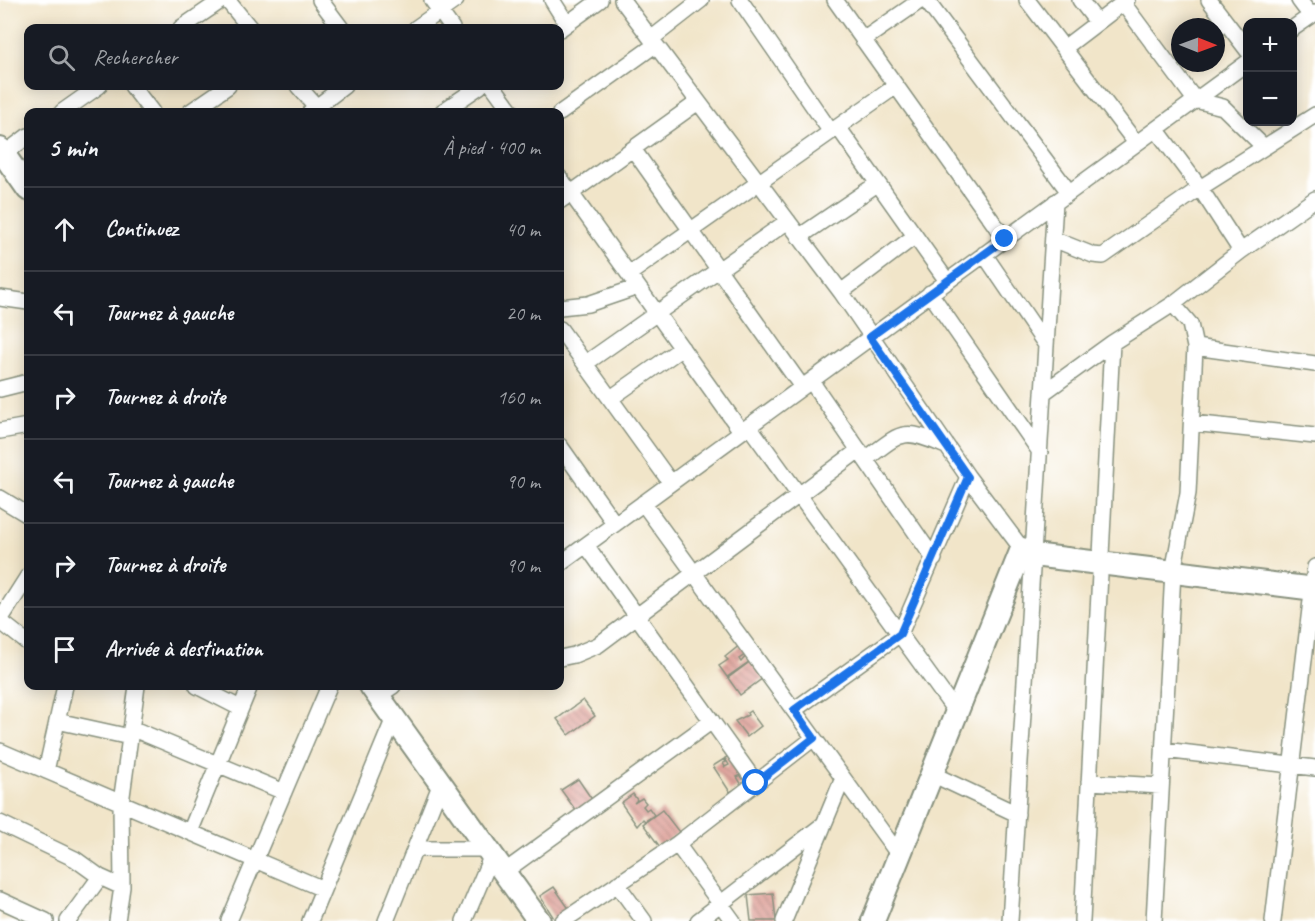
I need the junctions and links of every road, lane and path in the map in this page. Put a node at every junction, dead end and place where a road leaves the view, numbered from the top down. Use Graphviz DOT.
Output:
graph roads {
  1 [pos="224,0"];
  2 [pos="320,0"];
  3 [pos="456,0"];
  4 [pos="552,0"];
  5 [pos="600,0"];
  6 [pos="622,0"];
  7 [pos="701,0"];
  8 [pos="740,0"];
  9 [pos="835,0"];
  10 [pos="921,0"];
  11 [pos="926,0"];
  12 [pos="1080,0"];
  13 [pos="1209,0"];
  14 [pos="1299,0"];
  15 [pos="1034,2"];
  16 [pos="1125,2"];
  17 [pos="435,5"];
  18 [pos="1313,14"];
  19 [pos="1097,22"];
  20 [pos="187,24"];
  21 [pos="246,24"];
  22 [pos="338,24"];
  23 [pos="419,24"];
  24 [pos="449,24"];
  25 [pos="562,24"];
  26 [pos="564,25"];
  27 [pos="1297,26"];
  28 [pos="863,40"];
  29 [pos="653,42"];
  30 [pos="1243,44"];
  31 [pos="1064,48"];
  32 [pos="1243,66"];
  33 [pos="896,86"];
  34 [pos="93,90"];
  35 [pos="135,90"];
  36 [pos="222,90"];
  37 [pos="301,90"];
  38 [pos="340,90"];
  39 [pos="474,90"];
  40 [pos="496,90"];
  41 [pos="1195,100"];
  42 [pos="698,102"];
  43 [pos="68,108"];
  44 [pos="149,108"];
  45 [pos="196,108"];
  46 [pos="314,108"];
  47 [pos="319,108"];
  48 [pos="448,108"];
  49 [pos="509,108"];
  50 [pos="564,110"];
  51 [pos="1314,119"];
  52 [pos="834,129"];
  53 [pos="1156,129"];
  54 [pos="24,138"];
  55 [pos="1136,143"];
  56 [pos="1263,146"];
  57 [pos="633,148"];
  58 [pos="2,151"];
  59 [pos="24,183"];
  60 [pos="759,183"];
  61 [pos="877,184"];
  62 [pos="1200,188"];
  63 [pos="1069,192"];
  64 [pos="565,197"];
  65 [pos="1315,199"];
  66 [pos="1055,202"];
  67 [pos="1307,210"];
  68 [pos="788,221"];
  69 [pos="691,230"];
  70 [pos="915,236"];
  71 [pos="799,237"];
  72 [pos="1005,239"];
  73 [pos="1053,239"];
  74 [pos="1241,251"];
  75 [pos="984,255"];
  76 [pos="719,269"];
  77 [pos="633,281"];
  78 [pos="947,281"];
  79 [pos="841,292"];
  80 [pos="930,293"];
  81 [pos="0,298"];
  82 [pos="24,301"];
  83 [pos="1173,304"];
  84 [pos="564,307"];
  85 [pos="657,313"];
  86 [pos="564,334"];
  87 [pos="870,337"];
  88 [pos="1112,343"];
  89 [pos="1046,345"];
  90 [pos="1195,347"];
  91 [pos="681,348"];
  92 [pos="586,363"];
  93 [pos="1315,364"];
  94 [pos="24,383"];
  95 [pos="807,384"];
  96 [pos="0,389"];
  97 [pos="1043,393"];
  98 [pos="611,398"];
  99 [pos="1192,423"];
  100 [pos="24,427"];
  101 [pos="745,429"];
  102 [pos="0,431"];
  103 [pos="1315,436"];
  104 [pos="946,446"];
  105 [pos="1040,452"];
  106 [pos="862,455"];
  107 [pos="565,467"];
  108 [pos="968,477"];
  109 [pos="671,483"];
  110 [pos="799,495"];
  111 [pos="24,498"];
  112 [pos="4,500"];
  113 [pos="643,503"];
  114 [pos="24,512"];
  115 [pos="615,524"];
  116 [pos="586,545"];
  117 [pos="1027,552"];
  118 [pos="934,559"];
  119 [pos="564,561"];
  120 [pos="1101,563"];
  121 [pos="1173,572"];
  122 [pos="694,573"];
  123 [pos="24,582"];
  124 [pos="1314,582"];
  125 [pos="636,616"];
  126 [pos="0,620"];
  127 [pos="900,634"];
  128 [pos="24,640"];
  129 [pos="564,657"];
  130 [pos="64,690"];
  131 [pos="136,690"];
  132 [pos="205,690"];
  133 [pos="248,690"];
  134 [pos="327,690"];
  135 [pos="381,690"];
  136 [pos="240,708"];
  137 [pos="794,710"];
  138 [pos="956,712"];
  139 [pos="394,718"];
  140 [pos="57,721"];
  141 [pos="712,721"];
  142 [pos="131,733"];
  143 [pos="814,738"];
  144 [pos="1164,750"];
  145 [pos="0,751"];
  146 [pos="217,764"];
  147 [pos="1292,765"];
  148 [pos="1315,768"];
  149 [pos="46,771"];
  150 [pos="932,774"];
  151 [pos="843,778"];
  152 [pos="1089,782"];
  153 [pos="441,783"];
  154 [pos="756,783"];
  155 [pos="1161,786"];
  156 [pos="284,792"];
  157 [pos="121,802"];
  158 [pos="1017,814"];
  159 [pos="0,823"];
  160 [pos="824,824"];
  161 [pos="190,832"];
  162 [pos="677,844"];
  163 [pos="416,849"];
  164 [pos="899,855"];
  165 [pos="495,859"];
  166 [pos="255,860"];
  167 [pos="100,877"];
  168 [pos="618,884"];
  169 [pos="122,887"];
  170 [pos="323,889"];
  171 [pos="0,900"];
  172 [pos="721,904"];
  173 [pos="46,921"];
  174 [pos="68,921"];
  175 [pos="117,921"];
  176 [pos="230,921"];
  177 [pos="310,921"];
  178 [pos="386,921"];
  179 [pos="464,921"];
  180 [pos="539,921"];
  181 [pos="563,921"];
  182 [pos="644,921"];
  183 [pos="698,921"];
  184 [pos="733,921"];
  185 [pos="784,921"];
  186 [pos="873,921"];
  187 [pos="1010,921"];
  188 [pos="1082,921"];
  189 [pos="1154,921"];
  190 [pos="1273,921"];
  1 -- 20 [label="street"];
  1 -- 21 [label="street"];
  2 -- 22 [label="street"];
  3 -- 17 [label="street"];
  4 -- 25 [label="street"];
  5 -- 26 [label="street"];
  6 -- 29 [label="street"];
  7 -- 29 [label="street"];
  8 -- 52 [label="street"];
  9 -- 28 [label="street"];
  10 -- 28 [label="street"];
  11 -- 63 [label="street"];
  12 -- 19 [label="street"];
  13 -- 30 [label="street"];
  14 -- 18 [label="street"];
  15 -- 31 [label="street"];
  16 -- 19 [label="street"];
  16 -- 41 [label="street"];
  17 -- 23 [label="street"];
  17 -- 24 [label="street"];
  18 -- 27 [label="street"];
  19 -- 31 [label="street"];
  28 -- 33 [label="street"];
  29 -- 42 [label="street"];
  29 -- 50 [label="street"];
  31 -- 55 [label="street"];
  32 -- 41 [label="street"];
  33 -- 52 [label="street"];
  33 -- 72 [label="street"];
  34 -- 43 [label="street"];
  35 -- 44 [label="street"];
  36 -- 45 [label="street"];
  37 -- 46 [label="street"];
  38 -- 47 [label="street"];
  39 -- 48 [label="street"];
  40 -- 49 [label="street"];
  41 -- 53 [label="street"];
  41 -- 56 [label="street"];
  42 -- 57 [label="street"];
  42 -- 60 [label="street"];
  51 -- 56 [label="street"];
  52 -- 60 [label="street"];
  52 -- 61 [label="street"];
  53 -- 55 [label="street"];
  53 -- 62 [label="street"];
  54 -- 58 [label="street"];
  55 -- 63 [label="street"];
  56 -- 62 [label="street"];
  57 -- 64 [label="street"];
  57 -- 69 [label="street"];
  58 -- 59 [label="street"];
  60 -- 68 [label="street"];
  60 -- 69 [label="street"];
  61 -- 70 [label="street"];
  61 -- 71 [label="street"];
  62 -- 73 [label="street"];
  62 -- 74 [label="street"];
  63 -- 66 [label="street"];
  64 -- 77 [label="street"];
  65 -- 67 [label="street"];
  66 -- 72 [label="street"];
  66 -- 73 [label="street"];
  67 -- 74 [label="street"];
  68 -- 71 [label="street"];
  68 -- 76 [label="street"];
  69 -- 76 [label="street"];
  69 -- 77 [label="street"];
  70 -- 78 [label="street"];
  70 -- 79 [label="street"];
  71 -- 79 [label="street"];
  72 -- 75 [label="street"];
  73 -- 89 [label="street"];
  74 -- 83 [label="street"];
  75 -- 78 [label="street"];
  75 -- 89 [label="street"];
  76 -- 85 [label="street"];
  76 -- 95 [label="street"];
  77 -- 84 [label="street"];
  77 -- 85 [label="street"];
  78 -- 80 [label="street"];
  79 -- 87 [label="street"];
  80 -- 87 [label="street"];
  80 -- 105 [label="street"];
  81 -- 82 [label="street"];
  83 -- 88 [label="street"];
  83 -- 90 [label="street"];
  85 -- 91 [label="street"];
  85 -- 92 [label="street"];
  86 -- 92 [label="street"];
  87 -- 95 [label="street"];
  87 -- 104 [label="street"];
  88 -- 97 [label="street"];
  88 -- 120 [label="street"];
  89 -- 97 [label="street"];
  90 -- 93 [label="street"];
  90 -- 99 [label="street"];
  91 -- 98 [label="street"];
  91 -- 101 [label="street"];
  92 -- 98 [label="street"];
  94 -- 96 [label="street"];
  95 -- 101 [label="street"];
  95 -- 106 [label="street"];
  97 -- 105 [label="street"];
  98 -- 109 [label="street"];
  99 -- 103 [label="street"];
  99 -- 121 [label="street"];
  100 -- 102 [label="street"];
  101 -- 109 [label="street"];
  101 -- 110 [label="street"];
  104 -- 106 [label="street"];
  104 -- 108 [label="street"];
  105 -- 117 [label="street"];
  106 -- 110 [label="street"];
  106 -- 118 [label="street"];
  107 -- 115 [label="street"];
  108 -- 117 [label="street"];
  108 -- 118 [label="street"];
  109 -- 113 [label="street"];
  110 -- 122 [label="street"];
  110 -- 127 [label="street"];
  111 -- 112 [label="street"];
  112 -- 114 [label="street"];
  113 -- 115 [label="street"];
  113 -- 122 [label="street"];
  115 -- 116 [label="street"];
  116 -- 119 [label="street"];
  116 -- 125 [label="street"];
  117 -- 120 [label="street"];
  117 -- 138 [label="street"];
  117 -- 158 [label="street"];
  118 -- 127 [label="street"];
  120 -- 121 [label="street"];
  120 -- 152 [label="street"];
  121 -- 124 [label="street"];
  121 -- 144 [label="street"];
  122 -- 125 [label="street"];
  122 -- 137 [label="street"];
  123 -- 126 [label="street"];
  124 -- 147 [label="street"];
  125 -- 129 [label="street"];
  125 -- 141 [label="street"];
  126 -- 128 [label="street"];
  127 -- 137 [label="street"];
  127 -- 138 [label="street"];
  130 -- 140 [label="street"];
  131 -- 142 [label="street"];
  132 -- 136 [label="street"];
  133 -- 136 [label="street"];
  134 -- 156 [label="street"];
  135 -- 139 [label="street"];
  136 -- 146 [label="street"];
  137 -- 143 [label="street"];
  138 -- 150 [label="street"];
  139 -- 153 [label="street"];
  139 -- 170 [label="street"];
  140 -- 142 [label="street"];
  140 -- 149 [label="street"];
  141 -- 154 [label="street"];
  141 -- 165 [label="street"];
  142 -- 146 [label="street"];
  142 -- 157 [label="street"];
  143 -- 151 [label="street"];
  143 -- 154 [label="street"];
  144 -- 147 [label="street"];
  144 -- 155 [label="street"];
  145 -- 149 [label="street"];
  146 -- 156 [label="street"];
  146 -- 161 [label="street"];
  147 -- 148 [label="street"];
  147 -- 190 [label="street"];
  149 -- 157 [label="street"];
  150 -- 158 [label="street"];
  150 -- 164 [label="street"];
  151 -- 160 [label="street"];
  151 -- 164 [label="street"];
  152 -- 155 [label="street"];
  152 -- 188 [label="street"];
  153 -- 163 [label="street"];
  153 -- 165 [label="street"];
  154 -- 162 [label="street"];
  155 -- 189 [label="street"];
  156 -- 166 [label="street"];
  157 -- 161 [label="street"];
  157 -- 169 [label="street"];
  158 -- 187 [label="street"];
  159 -- 167 [label="street"];
  160 -- 172 [label="street"];
  160 -- 185 [label="street"];
  161 -- 166 [label="street"];
  162 -- 168 [label="street"];
  162 -- 172 [label="street"];
  163 -- 165 [label="street"];
  163 -- 178 [label="street"];
  164 -- 186 [label="street"];
  165 -- 179 [label="street"];
  165 -- 180 [label="street"];
  166 -- 170 [label="street"];
  166 -- 176 [label="street"];
  167 -- 169 [label="street"];
  167 -- 174 [label="street"];
  168 -- 181 [label="street"];
  168 -- 182 [label="street"];
  169 -- 175 [label="street"];
  170 -- 177 [label="street"];
  171 -- 173 [label="street"];
  172 -- 183 [label="street"];
  172 -- 184 [label="street"];
}
